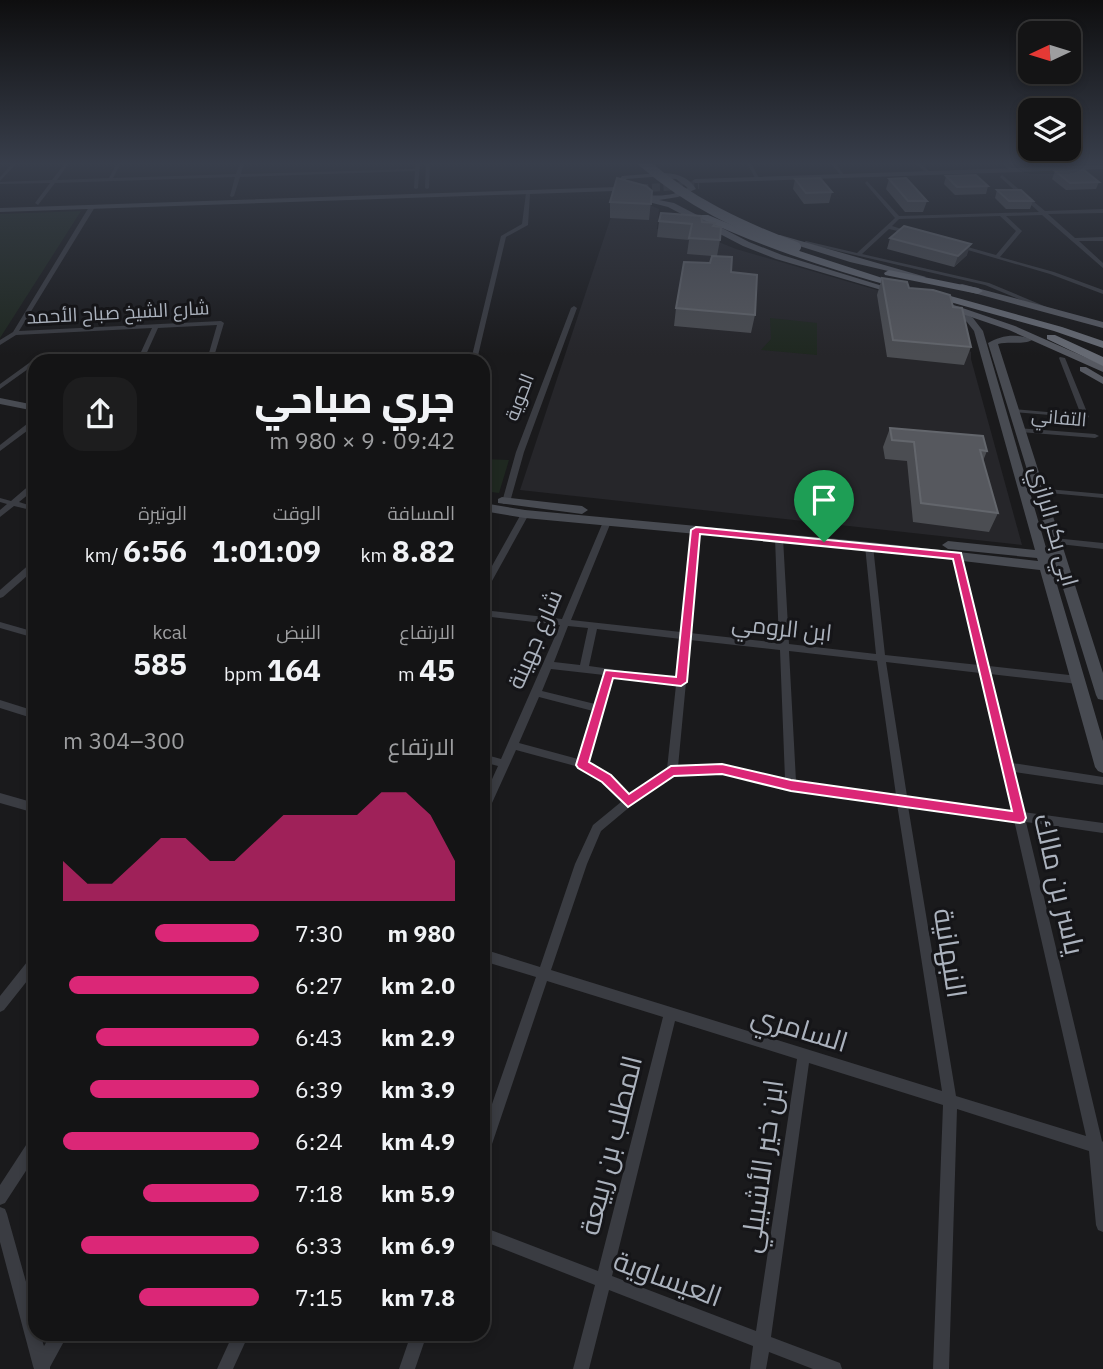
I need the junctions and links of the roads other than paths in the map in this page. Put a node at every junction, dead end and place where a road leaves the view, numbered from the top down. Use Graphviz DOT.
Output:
graph roads {
  1 [pos="80,227"];
  2 [pos="521,227"];
  3 [pos="720,227"];
  4 [pos="724,227"];
  5 [pos="744,227"];
  6 [pos="759,227"];
  7 [pos="888,227"];
  8 [pos="1015,227"];
  9 [pos="1061,227"];
  10 [pos="912,234"];
  11 [pos="786,239"];
  12 [pos="1103,239"];
  13 [pos="1075,240"];
  14 [pos="949,244"];
  15 [pos="859,254"];
  16 [pos="997,257"];
  17 [pos="852,266"];
  18 [pos="1103,266"];
  19 [pos="978,291"];
  20 [pos="1103,292"];
  21 [pos="902,293"];
  22 [pos="914,296"];
  23 [pos="951,307"];
  24 [pos="574,308"];
  25 [pos="976,311"];
  26 [pos="1064,316"];
  27 [pos="1103,325"];
  28 [pos="156,326"];
  29 [pos="16,333"];
  30 [pos="1103,336"];
  31 [pos="1027,340"];
  32 [pos="0,342"];
  33 [pos="1103,345"];
  34 [pos="144,354"];
  35 [pos="212,354"];
  36 [pos="475,354"];
  37 [pos="1062,358"];
  38 [pos="1103,362"];
  39 [pos="28,366"];
  40 [pos="1103,369"];
  41 [pos="1103,381"];
  42 [pos="0,387"];
  43 [pos="0,401"];
  44 [pos="28,407"];
  45 [pos="1014,411"];
  46 [pos="28,427"];
  47 [pos="1020,430"];
  48 [pos="1095,436"];
  49 [pos="0,449"];
  50 [pos="1039,490"];
  51 [pos="28,491"];
  52 [pos="1103,496"];
  53 [pos="490,499"];
  54 [pos="0,500"];
  55 [pos="506,502"];
  56 [pos="13,503"];
  57 [pos="28,507"];
  58 [pos="490,508"];
  59 [pos="0,514"];
  60 [pos="525,514"];
  61 [pos="607,522"];
  62 [pos="666,523"];
  63 [pos="696,530"];
  64 [pos="779,538"];
  65 [pos="1055,541"];
  66 [pos="869,546"];
  67 [pos="1103,546"];
  68 [pos="958,556"];
  69 [pos="1043,560"];
  70 [pos="1061,562"];
  71 [pos="28,570"];
  72 [pos="490,577"];
  73 [pos="0,595"];
  74 [pos="490,614"];
  75 [pos="565,624"];
  76 [pos="0,625"];
  77 [pos="593,627"];
  78 [pos="28,633"];
  79 [pos="685,636"];
  80 [pos="784,647"];
  81 [pos="881,657"];
  82 [pos="546,665"];
  83 [pos="584,667"];
  84 [pos="985,670"];
  85 [pos="609,673"];
  86 [pos="1078,680"];
  87 [pos="681,682"];
  88 [pos="1102,688"];
  89 [pos="536,693"];
  90 [pos="0,704"];
  91 [pos="600,709"];
  92 [pos="28,713"];
  93 [pos="513,745"];
  94 [pos="490,760"];
  95 [pos="505,764"];
  96 [pos="582,765"];
  97 [pos="1008,767"];
  98 [pos="1103,767"];
  99 [pos="671,771"];
  100 [pos="1103,781"];
  101 [pos="791,785"];
  102 [pos="490,796"];
  103 [pos="0,798"];
  104 [pos="628,802"];
  105 [pos="902,802"];
  106 [pos="28,806"];
  107 [pos="1020,818"];
  108 [pos="1103,828"];
  109 [pos="490,957"];
  110 [pos="28,970"];
  111 [pos="543,974"];
  112 [pos="0,1006"];
  113 [pos="670,1015"];
  114 [pos="804,1054"];
  115 [pos="950,1101"];
  116 [pos="490,1129"];
  117 [pos="1100,1147"];
  118 [pos="28,1155"];
  119 [pos="0,1198"];
  120 [pos="0,1214"];
  121 [pos="1103,1225"];
  122 [pos="490,1237"];
  123 [pos="602,1282"];
  124 [pos="28,1318"];
  125 [pos="34,1341"];
  126 [pos="56,1341"];
  127 [pos="238,1341"];
  128 [pos="417,1341"];
  129 [pos="762,1341"];
  130 [pos="41,1367"];
  131 [pos="225,1369"];
  132 [pos="407,1369"];
  133 [pos="581,1369"];
  134 [pos="758,1369"];
  135 [pos="834,1369"];
  136 [pos="941,1369"];
  1 -- 29 [label="street"];
  2 -- 36 [label="street"];
  3 -- 21 [label="main road"];
  4 -- 25 [label="highway"];
  5 -- 17 [label="highway, bridge"];
  6 -- 11 [label="main road"];
  7 -- 10 [label="street"];
  7 -- 15 [label="street"];
  8 -- 16 [label="street"];
  9 -- 13 [label="street"];
  11 -- 15 [label="street"];
  11 -- 19 [label="main road"];
  12 -- 13 [label="street"];
  13 -- 18 [label="street"];
  14 -- 16 [label="street"];
  15 -- 26 [label="street"];
  16 -- 20 [label="street"];
  17 -- 19 [label="highway"];
  17 -- 30 [label="highway"];
  19 -- 26 [label="main road"];
  22 -- 23 [label="main road"];
  23 -- 25 [label="main road"];
  23 -- 69 [label="main road, ابي بكر الرازي"];
  24 -- 55 [label="street, الحوية"];
  25 -- 31 [label="main road"];
  25 -- 33 [label="highway"];
  25 -- 38 [label="highway"];
  25 -- 40 [label="main road"];
  26 -- 27 [label="main road"];
  28 -- 29 [label="street, شارع الشيخ صباح الأحمد"];
  28 -- 34 [label="street"];
  28 -- 35 [label="street, شارع الشيخ صباح الأحمد"];
  29 -- 32 [label="street"];
  31 -- 37 [label="main road"];
  31 -- 45 [label="main road, ابي بكر الرازي"];
  37 -- 41 [label="main road"];
  37 -- 45 [label="street"];
  39 -- 42 [label="street"];
  43 -- 44 [label="main road"];
  45 -- 47 [label="main road, ابي بكر الرازي"];
  46 -- 49 [label="street"];
  47 -- 48 [label="street, التفاني"];
  47 -- 50 [label="main road, ابي بكر الرازي"];
  50 -- 52 [label="street"];
  50 -- 65 [label="main road, ابي بكر الرازي"];
  51 -- 56 [label="street"];
  53 -- 55 [label="main road"];
  54 -- 56 [label="street"];
  55 -- 62 [label="main road"];
  56 -- 57 [label="street"];
  56 -- 59 [label="street"];
  58 -- 60 [label="main road"];
  60 -- 61 [label="main road"];
  60 -- 72 [label="street"];
  61 -- 62 [label="main road"];
  61 -- 75 [label="street, شارع جهينة"];
  62 -- 63 [label="main road"];
  62 -- 69 [label="main road"];
  63 -- 64 [label="main road"];
  63 -- 79 [label="street"];
  64 -- 66 [label="main road"];
  64 -- 80 [label="street"];
  65 -- 67 [label="street"];
  65 -- 70 [label="main road, ابي بكر الرازي"];
  66 -- 68 [label="main road"];
  66 -- 81 [label="street, النبهانية"];
  68 -- 69 [label="main road"];
  68 -- 84 [label="street, ياسر بن مالك"];
  69 -- 70 [label="main road"];
  69 -- 86 [label="main road, ابي بكر الرازي"];
  70 -- 88 [label="main road, ابي بكر الرازي"];
  71 -- 73 [label="street"];
  74 -- 75 [label="street, ابن الرومي"];
  75 -- 77 [label="street, ابن الرومي"];
  75 -- 82 [label="street, شارع جهينة"];
  76 -- 78 [label="street"];
  77 -- 79 [label="street, ابن الرومي"];
  77 -- 83 [label="street"];
  79 -- 80 [label="street, ابن الرومي"];
  79 -- 87 [label="street"];
  80 -- 81 [label="street, ابن الرومي"];
  80 -- 101 [label="street"];
  81 -- 84 [label="street, ابن الرومي"];
  81 -- 105 [label="street, النبهانية"];
  82 -- 83 [label="street"];
  82 -- 89 [label="street, شارع جهينة"];
  83 -- 85 [label="street"];
  84 -- 86 [label="street, ابن الرومي"];
  84 -- 97 [label="street, ياسر بن مالك"];
  85 -- 87 [label="street"];
  85 -- 91 [label="street"];
  86 -- 98 [label="main road, ابي بكر الرازي"];
  87 -- 99 [label="street"];
  89 -- 91 [label="street"];
  89 -- 93 [label="street, شارع جهينة"];
  90 -- 92 [label="street"];
  91 -- 96 [label="street"];
  93 -- 95 [label="street, شارع جهينة"];
  93 -- 96 [label="street"];
  94 -- 95 [label="street"];
  95 -- 102 [label="street, شارع جهينة"];
  96 -- 104 [label="street"];
  97 -- 100 [label="street"];
  97 -- 107 [label="street, ياسر بن مالك"];
  99 -- 101 [label="street"];
  99 -- 104 [label="street"];
  101 -- 105 [label="street"];
  103 -- 106 [label="street"];
  104 -- 111 [label="street"];
  105 -- 107 [label="street"];
  105 -- 115 [label="street, النبهانية"];
  107 -- 108 [label="street"];
  107 -- 117 [label="street, ياسر بن مالك"];
  109 -- 111 [label="street, السامري"];
  110 -- 112 [label="street"];
  111 -- 113 [label="street, السامري"];
  111 -- 116 [label="street"];
  113 -- 114 [label="street, السامري"];
  113 -- 123 [label="street, المطلب بن ربيعة"];
  114 -- 115 [label="street, السامري"];
  114 -- 129 [label="street, ابن خير الأشبيلي"];
  115 -- 117 [label="street, السامري"];
  115 -- 136 [label="street, النبهانية"];
  117 -- 121 [label="street, ياسر بن مالك"];
  118 -- 119 [label="street"];
  120 -- 124 [label="street"];
  122 -- 123 [label="street, العيساوية"];
  123 -- 129 [label="street, العيساوية"];
  123 -- 133 [label="street, المطلب بن ربيعة"];
  125 -- 130 [label="street"];
  126 -- 130 [label="street"];
  127 -- 131 [label="street"];
  128 -- 132 [label="street"];
  129 -- 134 [label="street, ابن خير الأشبيلي"];
  129 -- 135 [label="street, العيساوية"];
}
